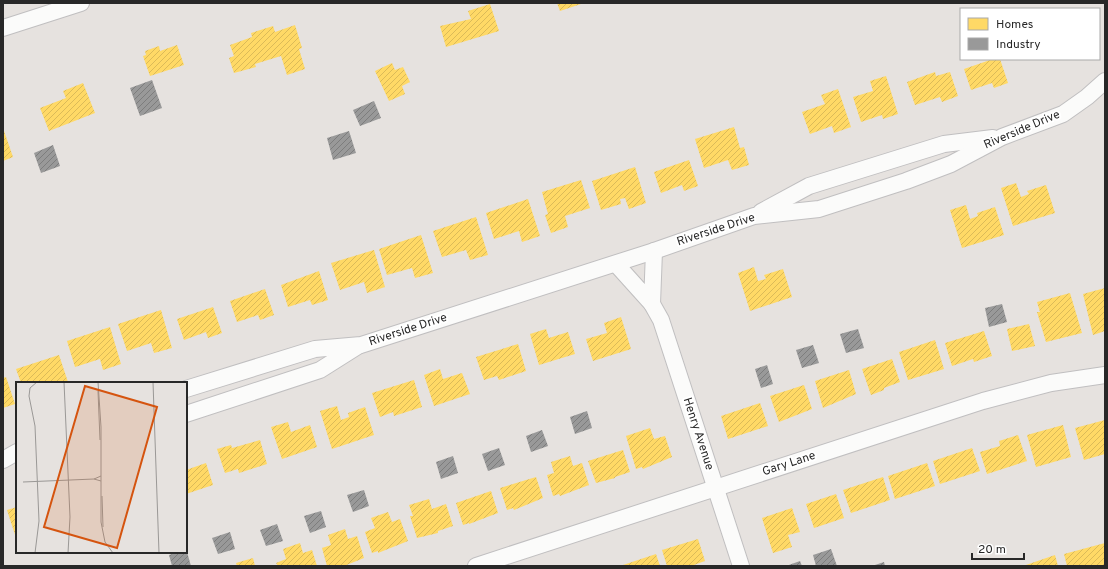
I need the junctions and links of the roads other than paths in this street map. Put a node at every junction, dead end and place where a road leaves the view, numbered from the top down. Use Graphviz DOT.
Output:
graph roads {
  1 [pos="81,3"];
  2 [pos="3,28"];
  3 [pos="1105,82"];
  4 [pos="1002,137"];
  5 [pos="754,216"];
  6 [pos="654,251"];
  7 [pos="616,264"];
  8 [pos="652,304"];
  9 [pos="362,344"];
  10 [pos="1105,375"];
  11 [pos="187,389"];
  12 [pos="187,414"];
  13 [pos="16,453"];
  14 [pos="16,460"];
  15 [pos="3,461"];
  16 [pos="716,488"];
  17 [pos="476,566"];
  18 [pos="741,566"];
  1 -- 2 [label="street"];
  3 -- 4 [label="street, Riverside Drive"];
  4 -- 5 [label="street"];
  4 -- 5 [label="street, Riverside Drive"];
  5 -- 6 [label="street, Riverside Drive"];
  6 -- 7 [label="street, Riverside Drive"];
  6 -- 8 [label="street"];
  7 -- 8 [label="street, Henry Avenue"];
  7 -- 9 [label="street, Riverside Drive"];
  8 -- 16 [label="street, Henry Avenue"];
  9 -- 11 [label="street, Riverside Drive"];
  9 -- 12 [label="street, Riverside Drive"];
  10 -- 16 [label="street, Gary Lane"];
  13 -- 15 [label="street"];
  14 -- 15 [label="street"];
  16 -- 17 [label="street, Gary Lane"];
  16 -- 18 [label="street, Henry Avenue"];
}
